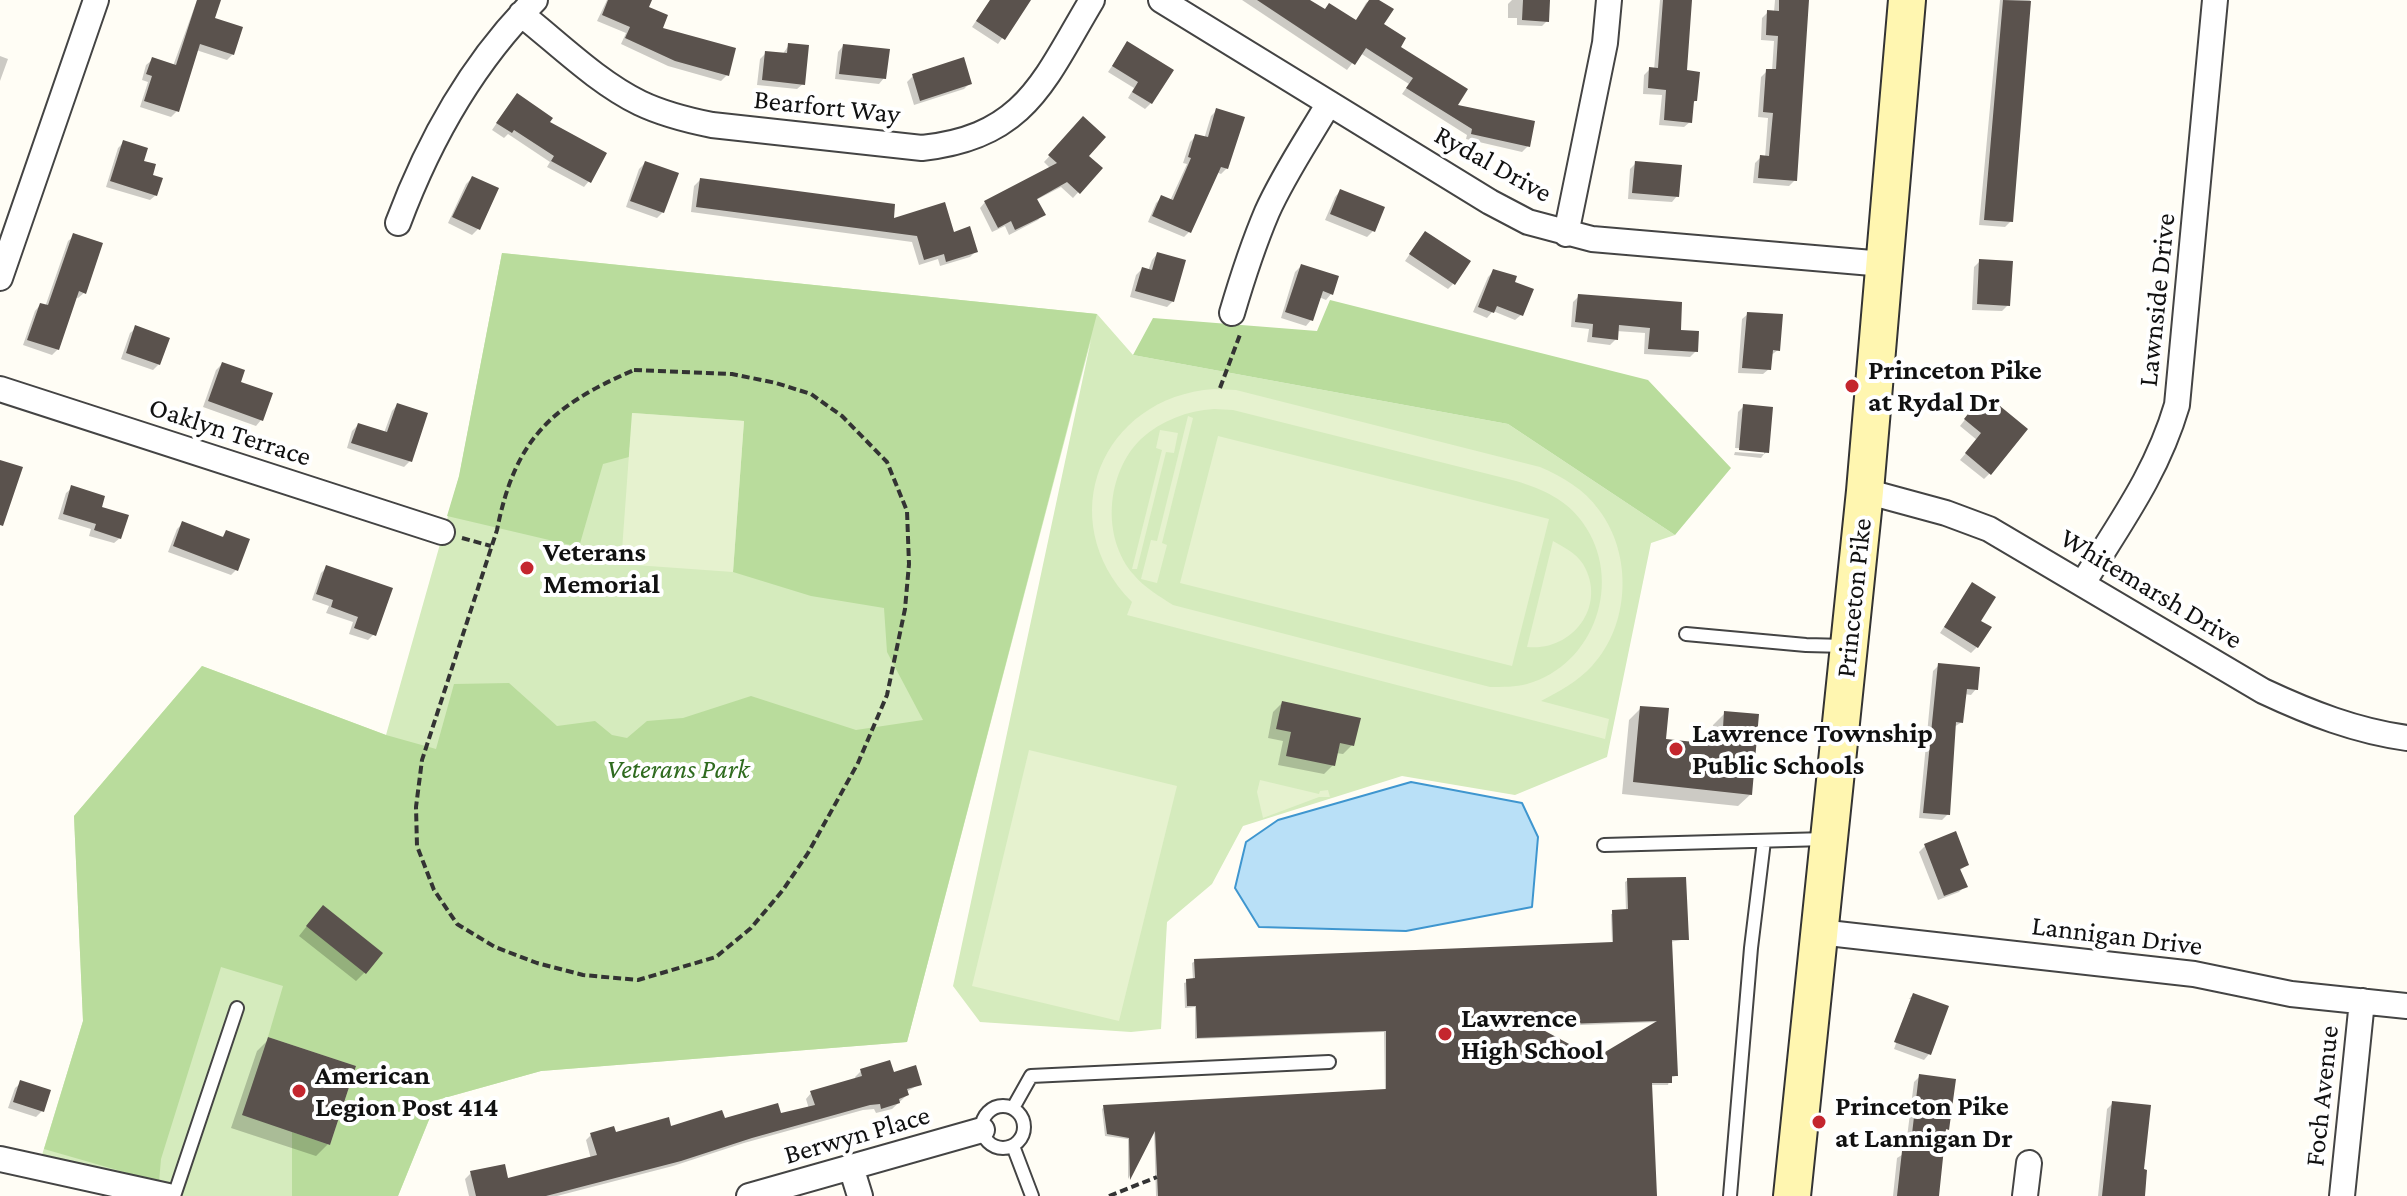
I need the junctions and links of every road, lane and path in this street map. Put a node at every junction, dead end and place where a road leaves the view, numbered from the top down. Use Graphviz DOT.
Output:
graph roads {
  1 [pos="96,0"];
  2 [pos="1092,0"];
  3 [pos="1161,0"];
  4 [pos="1609,0"];
  5 [pos="1907,0"];
  6 [pos="2215,0"];
  7 [pos="528,7"];
  8 [pos="1329,103"];
  9 [pos="398,223"];
  10 [pos="1566,234"];
  11 [pos="1884,264"];
  12 [pos="0,278"];
  13 [pos="1232,313"];
  14 [pos="1220,388"];
  15 [pos="0,389"];
  16 [pos="1865,491"];
  17 [pos="447,534"];
  18 [pos="491,546"];
  19 [pos="2083,583"];
  20 [pos="1686,634"];
  21 [pos="1849,646"];
  22 [pos="2406,731"];
  23 [pos="1829,839"];
  24 [pos="1764,841"];
  25 [pos="1604,845"];
  26 [pos="1819,932"];
  27 [pos="2362,1001"];
  28 [pos="2407,1006"];
  29 [pos="237,1008"];
  30 [pos="1329,1062"];
  31 [pos="1013,1108"];
  32 [pos="982,1130"];
  33 [pos="1013,1146"];
  34 [pos="0,1159"];
  35 [pos="2029,1163"];
  36 [pos="851,1167"];
  37 [pos="1157,1177"];
  38 [pos="171,1196"];
  39 [pos="749,1196"];
  40 [pos="860,1196"];
  41 [pos="1032,1196"];
  42 [pos="1109,1196"];
  43 [pos="1730,1196"];
  44 [pos="1792,1196"];
  45 [pos="2025,1196"];
  46 [pos="2342,1196"];
  1 -- 12 [label="street"];
  2 -- 7 [label="street, Bearfort Way"];
  3 -- 8 [label="street, Rydal Drive"];
  4 -- 10 [label="street"];
  5 -- 11 [label="main road, Princeton Pike"];
  6 -- 19 [label="street, Lawnside Drive"];
  7 -- 9 [label="street"];
  8 -- 10 [label="street, Rydal Drive"];
  8 -- 13 [label="street"];
  10 -- 11 [label="street, Rydal Drive"];
  11 -- 16 [label="main road, Princeton Pike"];
  13 -- 14 [label="path"];
  15 -- 17 [label="street, Oaklyn Terrace"];
  16 -- 19 [label="street, Whitemarsh Drive"];
  16 -- 21 [label="main road, Princeton Pike"];
  17 -- 18 [label="path"];
  18 -- 18 [label="path"];
  19 -- 22 [label="street, Whitemarsh Drive"];
  20 -- 21 [label="lane"];
  21 -- 23 [label="main road, Princeton Pike"];
  23 -- 24 [label="lane"];
  23 -- 26 [label="main road, Princeton Pike"];
  24 -- 25 [label="lane"];
  24 -- 43 [label="lane"];
  26 -- 27 [label="street, Lannigan Drive"];
  26 -- 44 [label="main road, Princeton Pike"];
  27 -- 28 [label="street, Lannigan Drive"];
  27 -- 46 [label="street, Foch Avenue"];
  29 -- 38 [label="lane"];
  30 -- 31 [label="lane"];
  31 -- 32 [label="lane"];
  31 -- 33 [label="lane"];
  32 -- 33 [label="lane"];
  32 -- 36 [label="street, Berwyn Place"];
  33 -- 41 [label="lane"];
  34 -- 38 [label="street"];
  35 -- 45 [label="street"];
  36 -- 39 [label="street, Berwyn Place"];
  36 -- 40 [label="street"];
  37 -- 42 [label="path"];
}
